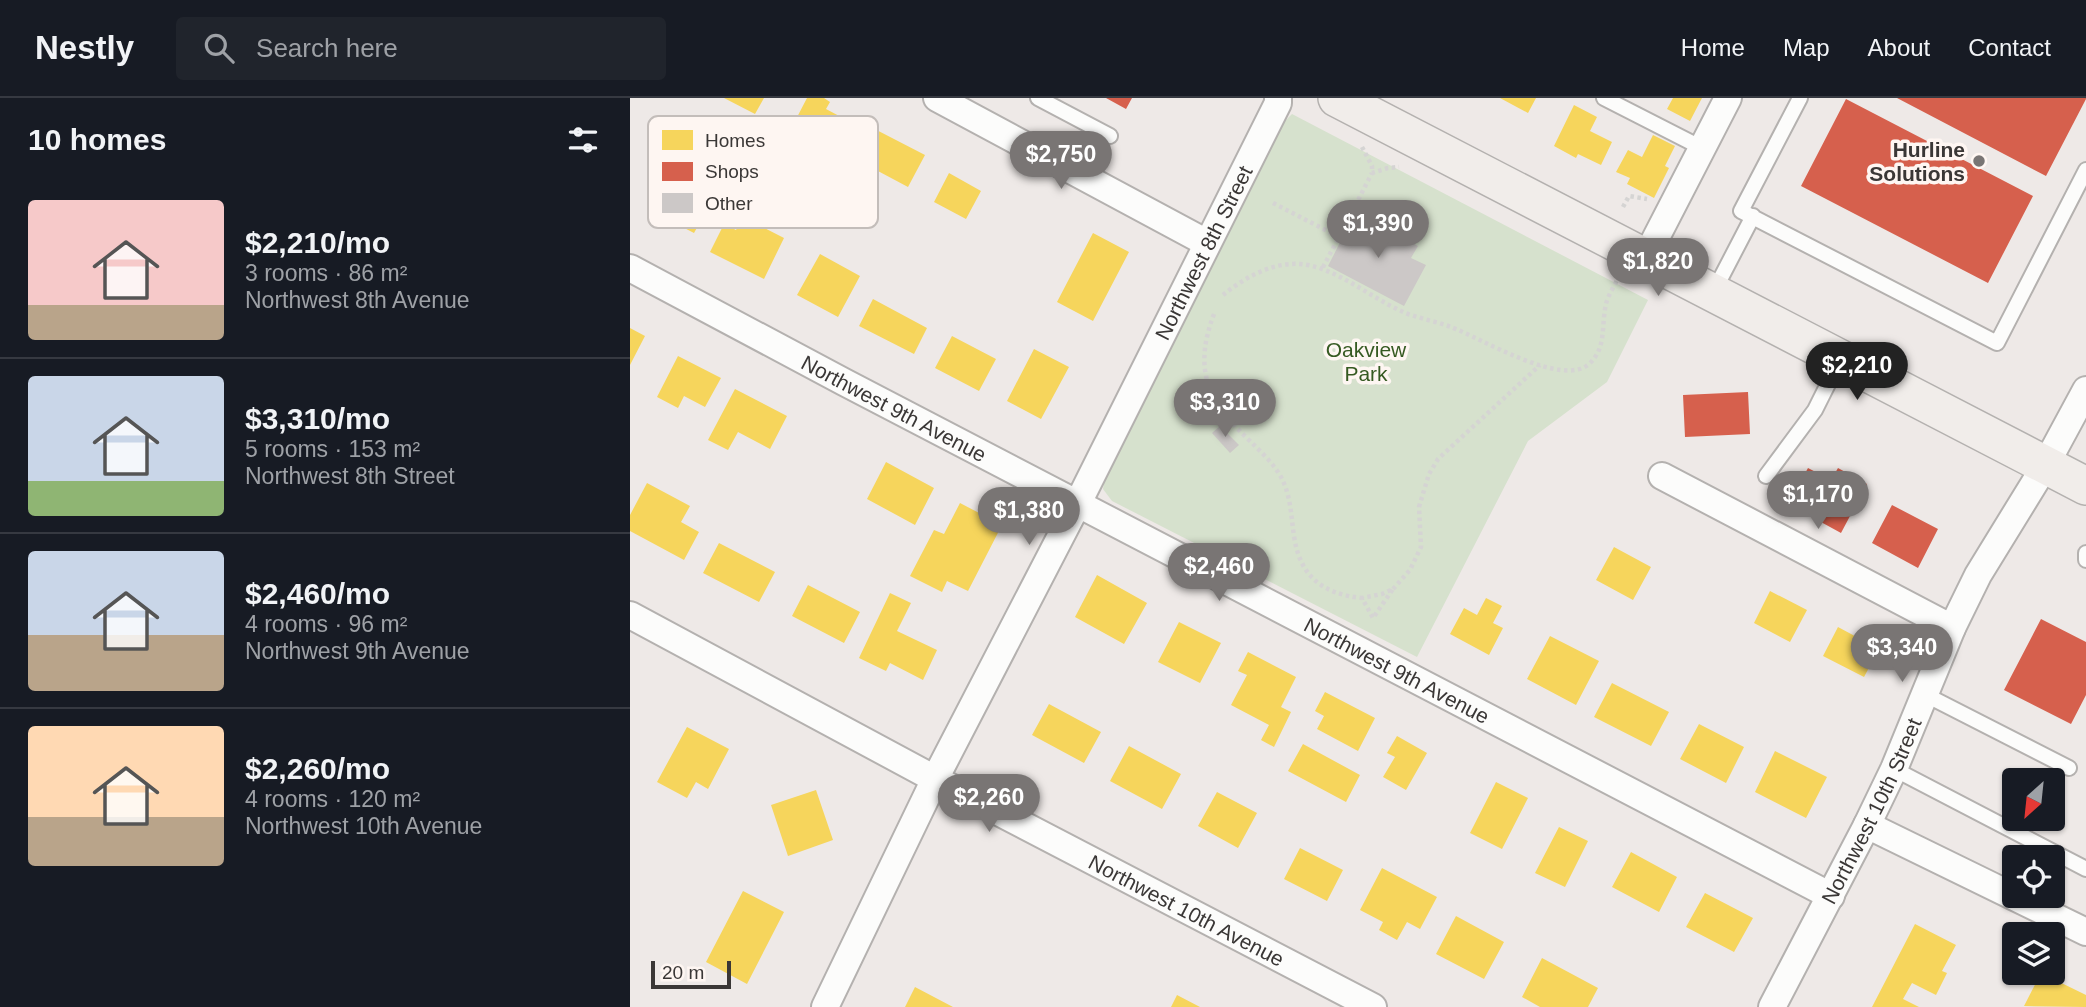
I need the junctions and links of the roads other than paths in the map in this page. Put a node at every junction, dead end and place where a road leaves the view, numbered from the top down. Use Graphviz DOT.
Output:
graph roads {
  1 [pos="937,98"];
  2 [pos="1038,98"];
  3 [pos="1278,98"];
  4 [pos="1337,98"];
  5 [pos="1604,98"];
  6 [pos="1728,98"];
  7 [pos="1800,98"];
  8 [pos="1110,136"];
  9 [pos="1702,148"];
  10 [pos="2086,170"];
  11 [pos="1752,216"];
  12 [pos="1207,243"];
  13 [pos="630,268"];
  14 [pos="1631,269"];
  15 [pos="1712,294"];
  16 [pos="1840,360"];
  17 [pos="2086,390"];
  18 [pos="2045,466"];
  19 [pos="1662,476"];
  20 [pos="1766,476"];
  21 [pos="2086,486"];
  22 [pos="1078,503"];
  23 [pos="2086,553"];
  24 [pos="2086,559"];
  25 [pos="630,615"];
  26 [pos="1952,628"];
  27 [pos="1924,694"];
  28 [pos="2068,768"];
  29 [pos="1894,769"];
  30 [pos="936,779"];
  31 [pos="1867,825"];
  32 [pos="2086,869"];
  33 [pos="1831,896"];
  34 [pos="2086,932"];
  35 [pos="825,1007"];
  36 [pos="1373,1007"];
  37 [pos="1772,1007"];
  1 -- 12 [label="street"];
  2 -- 8 [label="lane"];
  3 -- 12 [label="street, Northwest 8th Street"];
  4 -- 14 [label="street"];
  5 -- 9 [label="lane"];
  6 -- 9 [label="street"];
  7 -- 11 [label="lane"];
  9 -- 14 [label="street"];
  10 -- 11 [label="lane"];
  11 -- 15 [label="lane"];
  12 -- 22 [label="street, Northwest 8th Street"];
  13 -- 22 [label="street, Northwest 9th Avenue"];
  14 -- 15 [label="street"];
  15 -- 16 [label="street"];
  16 -- 18 [label="street"];
  16 -- 20 [label="lane"];
  17 -- 18 [label="street, Northwest 10th Street"];
  18 -- 21 [label="street"];
  18 -- 26 [label="street, Northwest 10th Street"];
  19 -- 26 [label="street"];
  22 -- 30 [label="street, Northwest 8th Street"];
  22 -- 33 [label="street, Northwest 9th Avenue"];
  23 -- 24 [label="lane"];
  25 -- 30 [label="street, Northwest 10th Avenue"];
  26 -- 27 [label="street, Northwest 10th Street"];
  27 -- 28 [label="lane"];
  27 -- 29 [label="street, Northwest 10th Street"];
  29 -- 31 [label="street, Northwest 10th Street"];
  29 -- 32 [label="lane"];
  30 -- 35 [label="street, Northwest 8th Street"];
  30 -- 36 [label="street, Northwest 10th Avenue"];
  31 -- 33 [label="street, Northwest 10th Street"];
  31 -- 34 [label="street"];
  33 -- 37 [label="street, Northwest 10th Street"];
}
